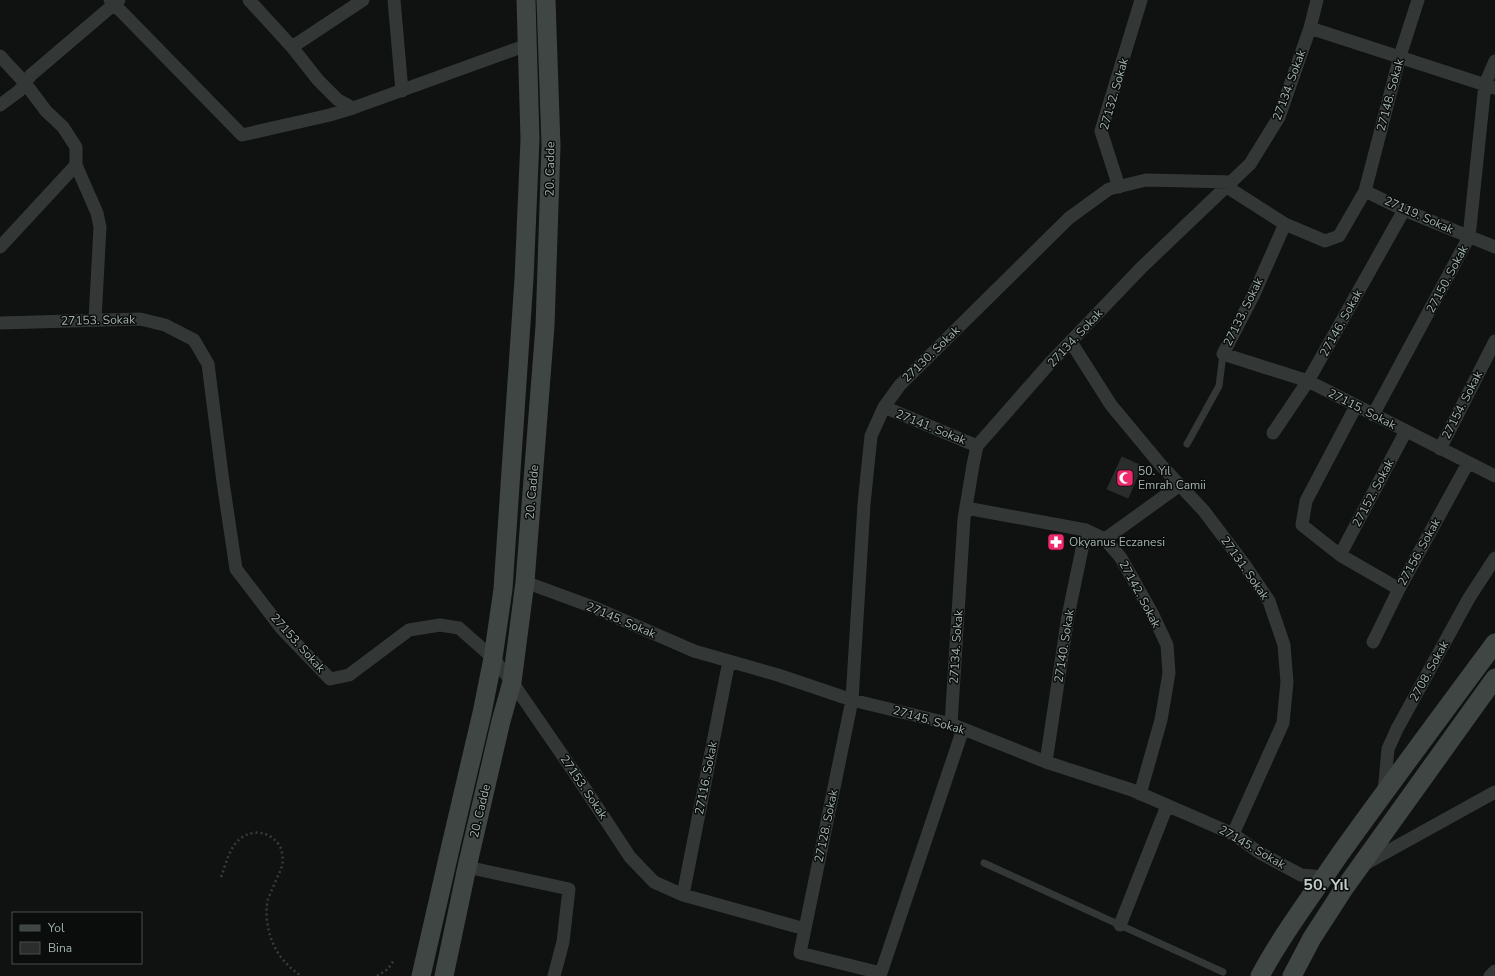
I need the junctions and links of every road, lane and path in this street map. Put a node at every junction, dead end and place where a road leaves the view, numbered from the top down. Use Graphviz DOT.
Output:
graph roads {
  1 [pos="249,0"];
  2 [pos="363,0"];
  3 [pos="394,0"];
  4 [pos="526,0"];
  5 [pos="546,0"];
  6 [pos="1141,0"];
  7 [pos="1317,0"];
  8 [pos="1418,0"];
  9 [pos="114,2"];
  10 [pos="1310,28"];
  11 [pos="527,45"];
  12 [pos="292,47"];
  13 [pos="0,56"];
  14 [pos="1400,56"];
  15 [pos="1495,61"];
  16 [pos="24,83"];
  17 [pos="1490,86"];
  18 [pos="402,91"];
  19 [pos="0,105"];
  20 [pos="353,108"];
  21 [pos="76,165"];
  22 [pos="1229,184"];
  23 [pos="1119,187"];
  24 [pos="1365,191"];
  25 [pos="1404,210"];
  26 [pos="1285,224"];
  27 [pos="1469,237"];
  28 [pos="0,247"];
  29 [pos="1495,247"];
  30 [pos="95,320"];
  31 [pos="0,323"];
  32 [pos="1495,341"];
  33 [pos="1071,342"];
  34 [pos="1223,354"];
  35 [pos="1308,381"];
  36 [pos="1356,406"];
  37 [pos="884,407"];
  38 [pos="1373,415"];
  39 [pos="1406,431"];
  40 [pos="1273,433"];
  41 [pos="1187,444"];
  42 [pos="978,446"];
  43 [pos="1440,449"];
  44 [pos="1468,463"];
  45 [pos="1495,476"];
  46 [pos="1180,485"];
  47 [pos="966,508"];
  48 [pos="1086,530"];
  49 [pos="1105,539"];
  50 [pos="1340,555"];
  51 [pos="1495,558"];
  52 [pos="525,582"];
  53 [pos="1399,589"];
  54 [pos="1373,642"];
  55 [pos="1495,643"];
  56 [pos="493,658"];
  57 [pos="728,661"];
  58 [pos="1495,678"];
  59 [pos="512,682"];
  60 [pos="852,700"];
  61 [pos="957,727"];
  62 [pos="1046,762"];
  63 [pos="1384,792"];
  64 [pos="1495,792"];
  65 [pos="1140,794"];
  66 [pos="1167,806"];
  67 [pos="1233,834"];
  68 [pos="984,863"];
  69 [pos="467,867"];
  70 [pos="1358,868"];
  71 [pos="221,877"];
  72 [pos="1324,877"];
  73 [pos="683,895"];
  74 [pos="1120,925"];
  75 [pos="805,929"];
  76 [pos="394,960"];
  77 [pos="1495,971"];
  78 [pos="1223,972"];
  79 [pos="885,974"];
  80 [pos="301,976"];
  81 [pos="377,976"];
  82 [pos="421,976"];
  83 [pos="444,976"];
  84 [pos="554,976"];
  85 [pos="1260,976"];
  86 [pos="1292,976"];
  87 [pos="1490,976"];
  1 -- 12 [label="street"];
  2 -- 12 [label="street"];
  3 -- 18 [label="street"];
  4 -- 11 [label="main road"];
  5 -- 52 [label="main road, 20. Cadde"];
  6 -- 23 [label="street, 27132. Sokak"];
  7 -- 10 [label="street, 27134. Sokak"];
  8 -- 14 [label="street, 27148. Sokak"];
  9 -- 16 [label="street"];
  9 -- 20 [label="street"];
  10 -- 14 [label="street"];
  10 -- 22 [label="street, 27134. Sokak"];
  11 -- 18 [label="street"];
  11 -- 56 [label="main road"];
  12 -- 20 [label="street"];
  13 -- 16 [label="street"];
  14 -- 17 [label="street"];
  14 -- 24 [label="street, 27148. Sokak"];
  15 -- 17 [label="street, 27150. Sokak"];
  16 -- 19 [label="street"];
  16 -- 21 [label="street"];
  17 -- 27 [label="street, 27150. Sokak"];
  18 -- 20 [label="street"];
  21 -- 28 [label="street"];
  21 -- 30 [label="street"];
  22 -- 23 [label="street, 27130. Sokak"];
  22 -- 26 [label="street, 27148. Sokak"];
  22 -- 33 [label="street, 27134. Sokak"];
  23 -- 37 [label="street, 27130. Sokak"];
  24 -- 25 [label="street, 27119. Sokak"];
  24 -- 26 [label="street, 27148. Sokak"];
  25 -- 27 [label="street, 27119. Sokak"];
  25 -- 35 [label="street, 27146. Sokak"];
  26 -- 34 [label="street, 27133. Sokak"];
  27 -- 29 [label="street, 27119. Sokak"];
  27 -- 38 [label="street, 27150. Sokak"];
  30 -- 31 [label="street, 27153. Sokak"];
  30 -- 56 [label="street, 27153. Sokak"];
  32 -- 43 [label="street, 27154. Sokak"];
  33 -- 42 [label="street, 27134. Sokak"];
  33 -- 46 [label="street, 27131. Sokak"];
  34 -- 35 [label="street, 27115. Sokak"];
  34 -- 41 [label="lane, 27133. Sokak"];
  35 -- 36 [label="street, 27115. Sokak"];
  35 -- 40 [label="street, 27146. Sokak"];
  36 -- 38 [label="street, 27115. Sokak"];
  36 -- 50 [label="street"];
  37 -- 42 [label="street, 27141. Sokak"];
  37 -- 60 [label="street, 27130. Sokak"];
  38 -- 39 [label="street, 27115. Sokak"];
  39 -- 43 [label="street, 27115. Sokak"];
  39 -- 50 [label="street, 27152. Sokak"];
  42 -- 47 [label="street, 27134. Sokak"];
  43 -- 44 [label="street, 27115. Sokak"];
  44 -- 45 [label="street, 27115. Sokak"];
  44 -- 53 [label="street, 27156. Sokak"];
  46 -- 49 [label="street"];
  46 -- 67 [label="street, 27131. Sokak"];
  47 -- 48 [label="street, 27142. Sokak"];
  47 -- 61 [label="street, 27134. Sokak"];
  48 -- 49 [label="street, 27142. Sokak"];
  48 -- 62 [label="street, 27140. Sokak"];
  49 -- 65 [label="street, 27142. Sokak"];
  50 -- 53 [label="street"];
  51 -- 63 [label="street, 2708. Sokak"];
  52 -- 57 [label="street, 27145. Sokak"];
  52 -- 59 [label="main road, 20. Cadde"];
  53 -- 54 [label="street, 27156. Sokak"];
  55 -- 63 [label="main road"];
  56 -- 59 [label="street, 27153. Sokak"];
  56 -- 82 [label="main road"];
  57 -- 60 [label="street, 27145. Sokak"];
  57 -- 73 [label="street, 27116. Sokak"];
  58 -- 70 [label="main road"];
  59 -- 69 [label="main road, 20. Cadde"];
  59 -- 73 [label="street, 27153. Sokak"];
  60 -- 61 [label="street, 27145. Sokak"];
  60 -- 75 [label="street, 27128. Sokak"];
  61 -- 62 [label="street, 27145. Sokak"];
  61 -- 79 [label="street, 27134. Sokak"];
  62 -- 65 [label="street, 27145. Sokak"];
  63 -- 72 [label="main road"];
  64 -- 70 [label="street"];
  65 -- 66 [label="street, 27145. Sokak"];
  66 -- 67 [label="street, 27145. Sokak"];
  66 -- 74 [label="street"];
  67 -- 72 [label="street, 27145. Sokak"];
  68 -- 74 [label="lane"];
  69 -- 83 [label="main road, 20. Cadde"];
  69 -- 84 [label="street"];
  70 -- 86 [label="main road"];
  71 -- 80 [label="path"];
  72 -- 85 [label="main road"];
  73 -- 75 [label="street, 27153. Sokak"];
  74 -- 78 [label="lane"];
  75 -- 79 [label="street, 27128. Sokak"];
  76 -- 81 [label="path"];
  77 -- 87 [label="street"];
}
